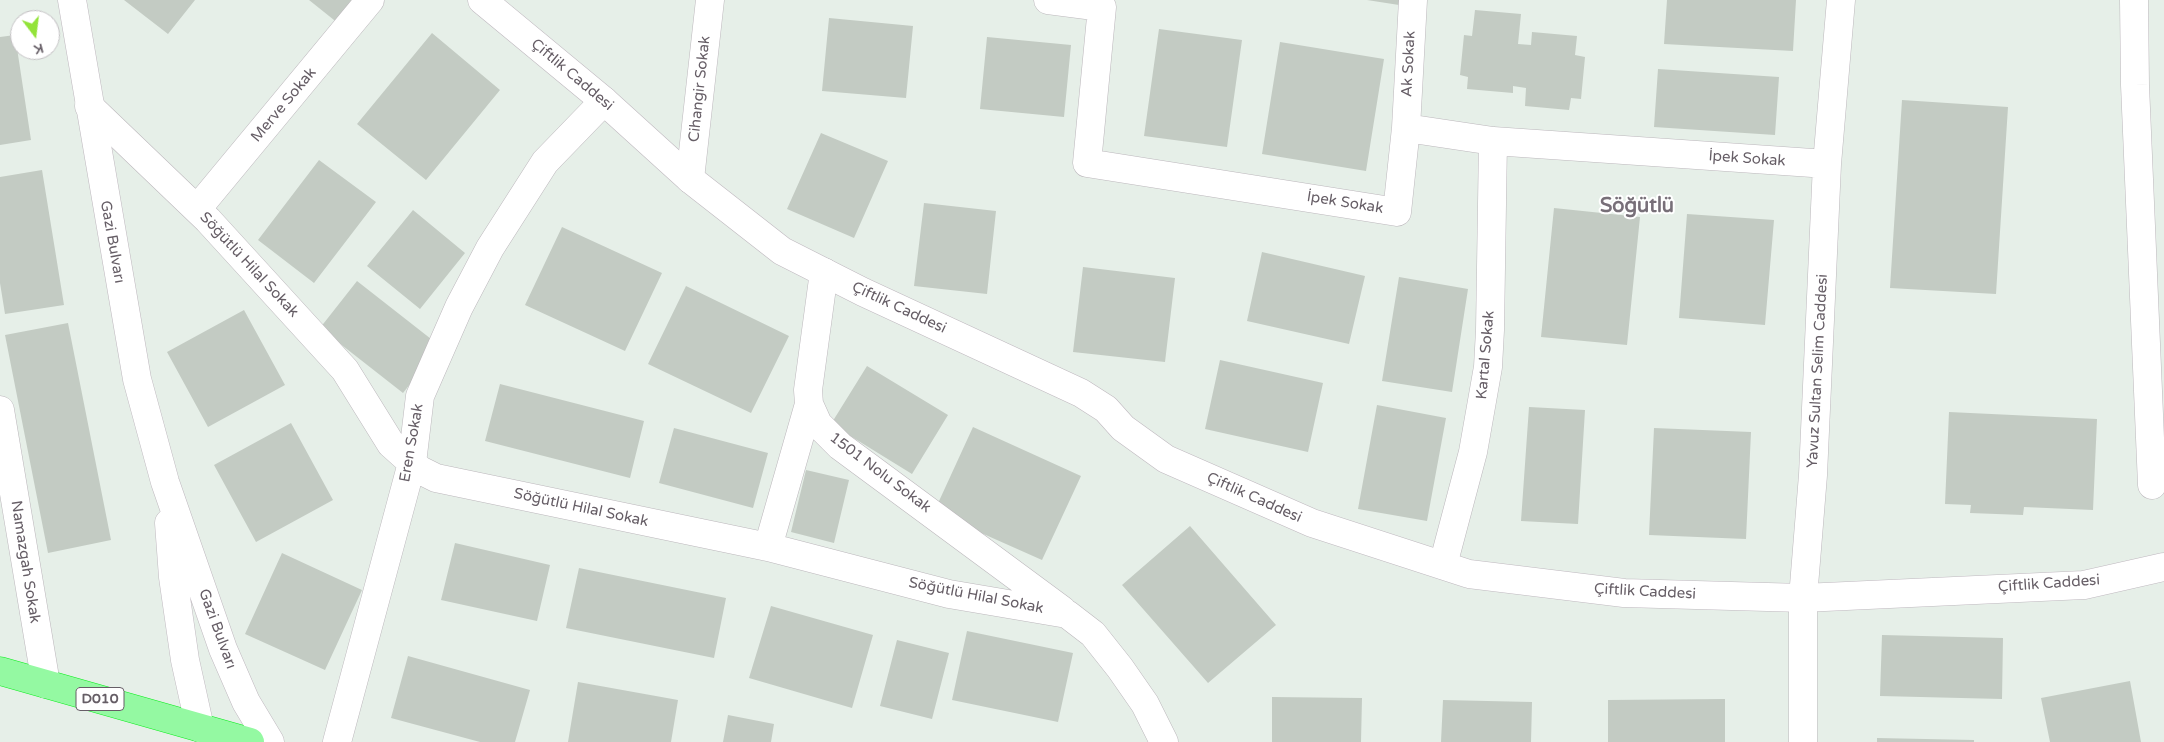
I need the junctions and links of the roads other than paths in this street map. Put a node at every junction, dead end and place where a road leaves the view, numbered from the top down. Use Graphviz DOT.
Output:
graph roads {
  1 [pos="72,0"];
  2 [pos="370,0"];
  3 [pos="482,0"];
  4 [pos="710,0"];
  5 [pos="1048,0"];
  6 [pos="1413,0"];
  7 [pos="1841,0"];
  8 [pos="2134,0"];
  9 [pos="604,101"];
  10 [pos="89,106"];
  11 [pos="1406,128"];
  12 [pos="1493,141"];
  13 [pos="1827,164"];
  14 [pos="690,178"];
  15 [pos="197,209"];
  16 [pos="824,272"];
  17 [pos="809,404"];
  18 [pos="0,410"];
  19 [pos="412,463"];
  20 [pos="165,482"];
  21 [pos="2152,485"];
  22 [pos="768,547"];
  23 [pos="1442,565"];
  24 [pos="2164,567"];
  25 [pos="1802,598"];
  26 [pos="1067,614"];
  27 [pos="0,670"];
  28 [pos="46,684"];
  29 [pos="200,728"];
  30 [pos="250,742"];
  31 [pos="270,742"];
  32 [pos="337,742"];
  33 [pos="1164,742"];
  34 [pos="1803,742"];
  1 -- 10 [label="street, Gazi Bulvarı"];
  2 -- 15 [label="street, Merve Sokak"];
  3 -- 9 [label="street, Çiftlik Caddesi"];
  4 -- 14 [label="street, Cihangir Sokak"];
  5 -- 11 [label="street, İpek Sokak"];
  6 -- 11 [label="street, Ak Sokak"];
  7 -- 13 [label="street, Yavuz Sultan Selim Caddesi"];
  8 -- 21 [label="street"];
  9 -- 14 [label="street, Çiftlik Caddesi"];
  9 -- 19 [label="street, Eren Sokak"];
  10 -- 15 [label="street, Söğütlü Hilal Sokak"];
  10 -- 20 [label="street, Gazi Bulvarı"];
  11 -- 12 [label="street, İpek Sokak"];
  12 -- 13 [label="street, İpek Sokak"];
  12 -- 23 [label="street, Kartal Sokak"];
  13 -- 25 [label="street, Yavuz Sultan Selim Caddesi"];
  14 -- 16 [label="street, Çiftlik Caddesi"];
  15 -- 19 [label="street, Söğütlü Hilal Sokak"];
  16 -- 17 [label="street, 1501 Nolu Sokak"];
  16 -- 23 [label="street, Çiftlik Caddesi"];
  17 -- 22 [label="street"];
  17 -- 26 [label="street, 1501 Nolu Sokak"];
  18 -- 28 [label="street, Namazgah Sokak"];
  19 -- 22 [label="street, Söğütlü Hilal Sokak"];
  19 -- 32 [label="street, Eren Sokak"];
  20 -- 29 [label="street, Gazi Bulvarı"];
  20 -- 31 [label="street, Gazi Bulvarı"];
  22 -- 26 [label="street, Söğütlü Hilal Sokak"];
  23 -- 25 [label="street, Çiftlik Caddesi"];
  24 -- 25 [label="street, Çiftlik Caddesi"];
  25 -- 34 [label="street, Yavuz Sultan Selim Caddesi"];
  26 -- 33 [label="street, Söğütlü Hilal Sokak"];
  27 -- 28 [label="highway, D010"];
  28 -- 29 [label="highway, D010"];
  29 -- 30 [label="highway, D010"];
}
